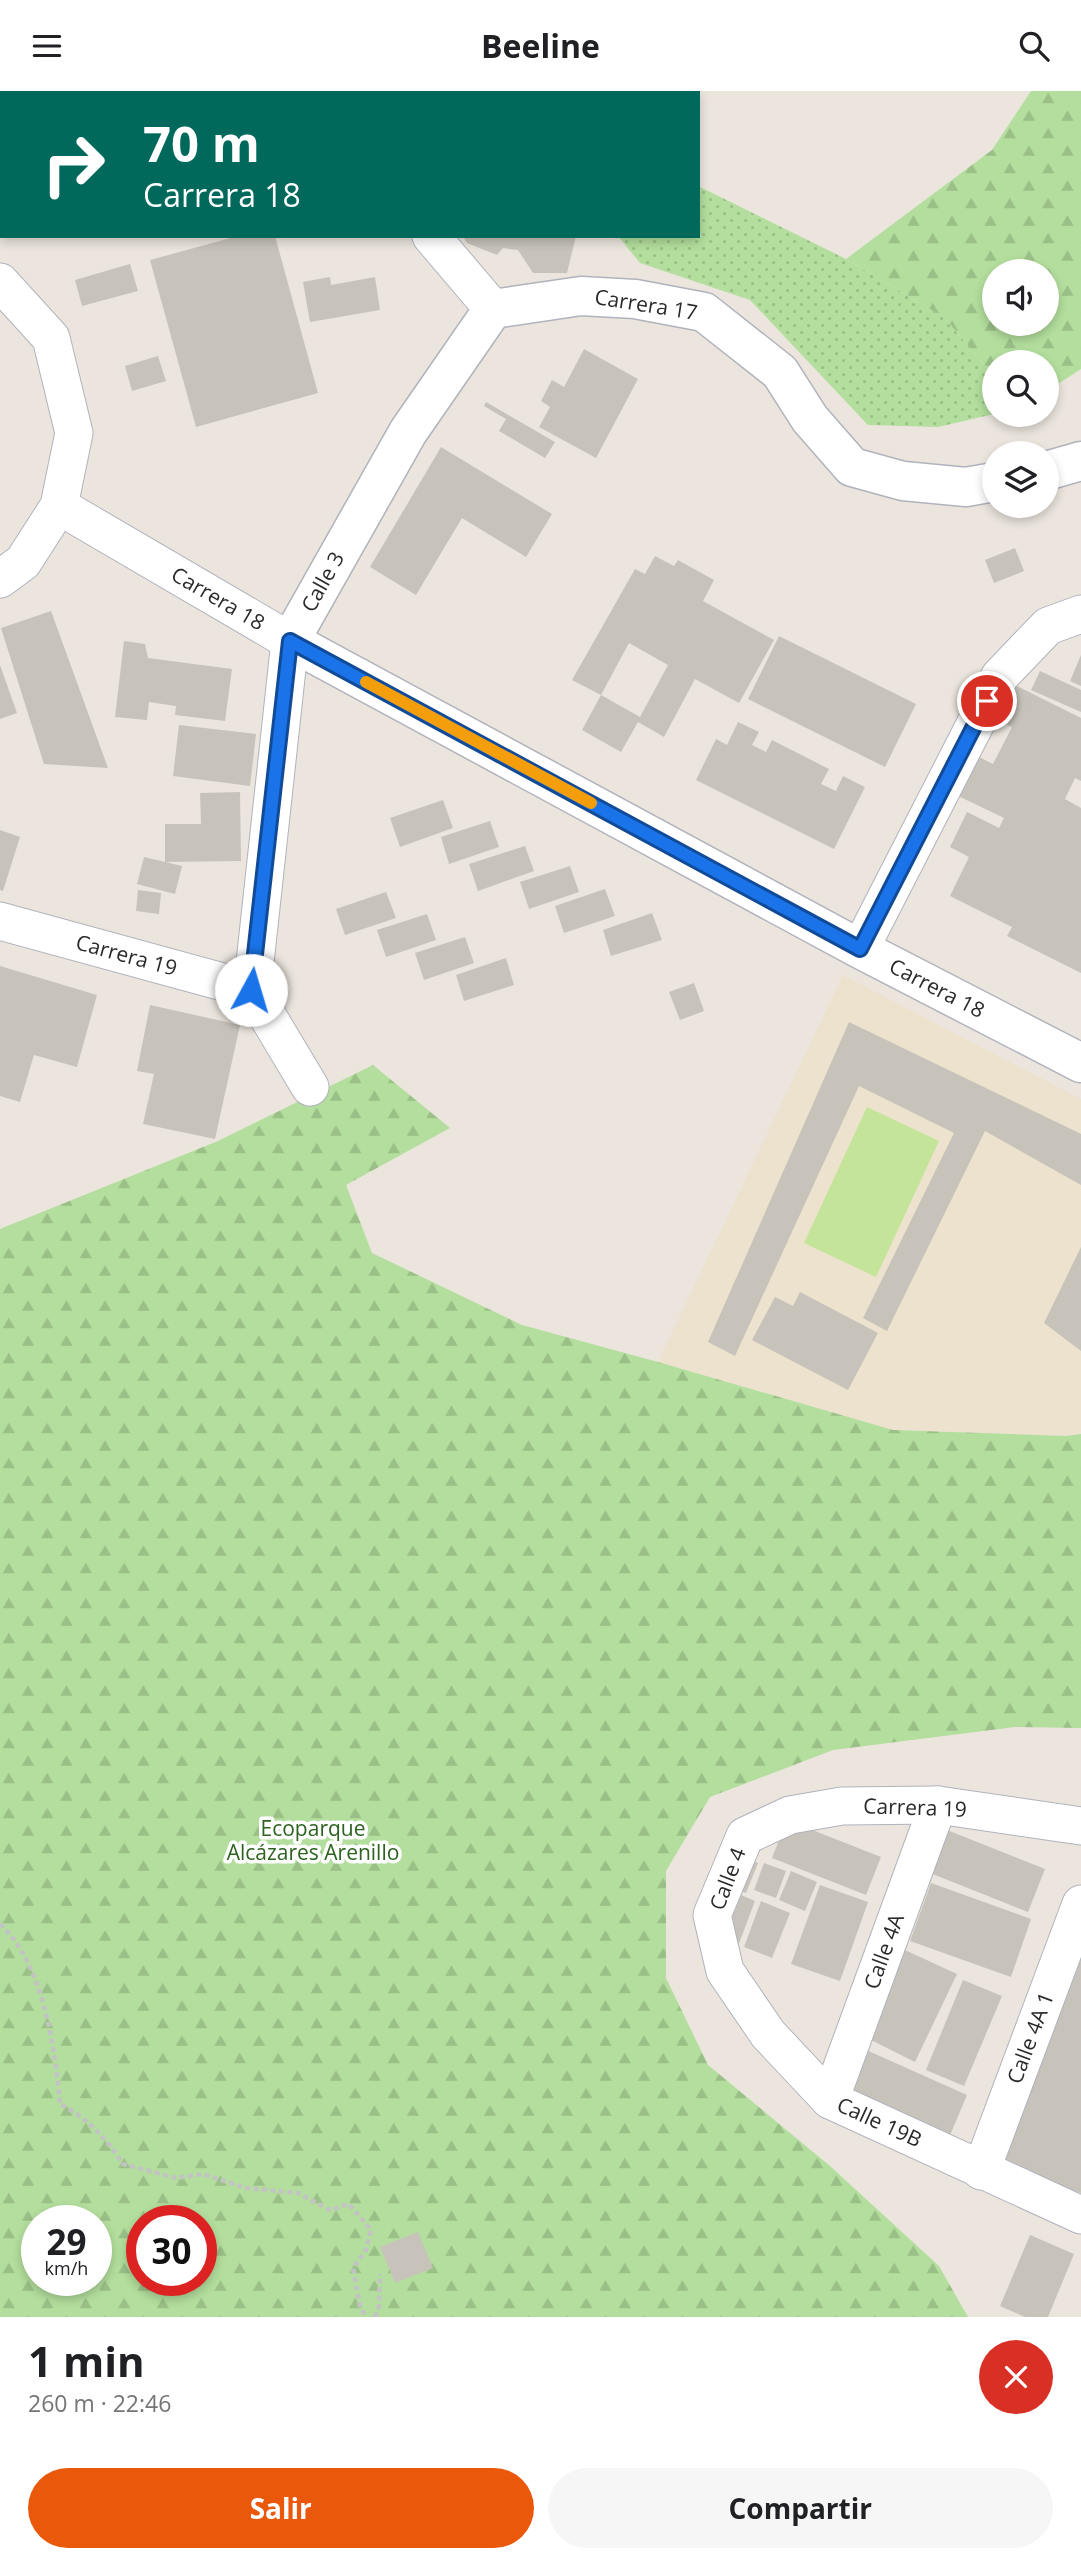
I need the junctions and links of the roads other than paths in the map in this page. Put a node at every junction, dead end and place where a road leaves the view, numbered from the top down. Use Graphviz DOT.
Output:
graph roads {
  1 [pos="433,238"];
  2 [pos="0,282"];
  3 [pos="493,309"];
  4 [pos="1081,461"];
  5 [pos="1059,467"];
  6 [pos="982,484"];
  7 [pos="59,506"];
  8 [pos="0,579"];
  9 [pos="1079,615"];
  10 [pos="290,641"];
  11 [pos="0,921"];
  12 [pos="860,949"];
  13 [pos="251,990"];
  14 [pos="1081,1063"];
  15 [pos="310,1087"];
  16 [pos="938,1805"];
  17 [pos="790,1815"];
  18 [pos="1081,1826"];
  19 [pos="1081,1905"];
  20 [pos="725,1971"];
  21 [pos="830,2100"];
  22 [pos="981,2171"];
  23 [pos="1081,2215"];
  1 -- 3 [label="street"];
  2 -- 7 [label="street"];
  3 -- 6 [label="street, Carrera 17"];
  3 -- 10 [label="street, Calle 3"];
  4 -- 5 [label="street"];
  7 -- 8 [label="street"];
  7 -- 10 [label="street, Carrera 18"];
  9 -- 12 [label="street"];
  10 -- 12 [label="street, Carrera 18"];
  10 -- 13 [label="street, Calle 3"];
  11 -- 13 [label="street, Carrera 19"];
  12 -- 14 [label="street, Carrera 18"];
  13 -- 15 [label="street"];
  16 -- 17 [label="street, Carrera 19"];
  16 -- 18 [label="street, Carrera 19"];
  16 -- 21 [label="street, Calle 4A"];
  17 -- 20 [label="street, Calle 4"];
  19 -- 22 [label="street, Calle 4A 1"];
  20 -- 21 [label="street, Calle 19B"];
  21 -- 22 [label="street, Calle 19B"];
  22 -- 23 [label="street, Calle 19B"];
}
